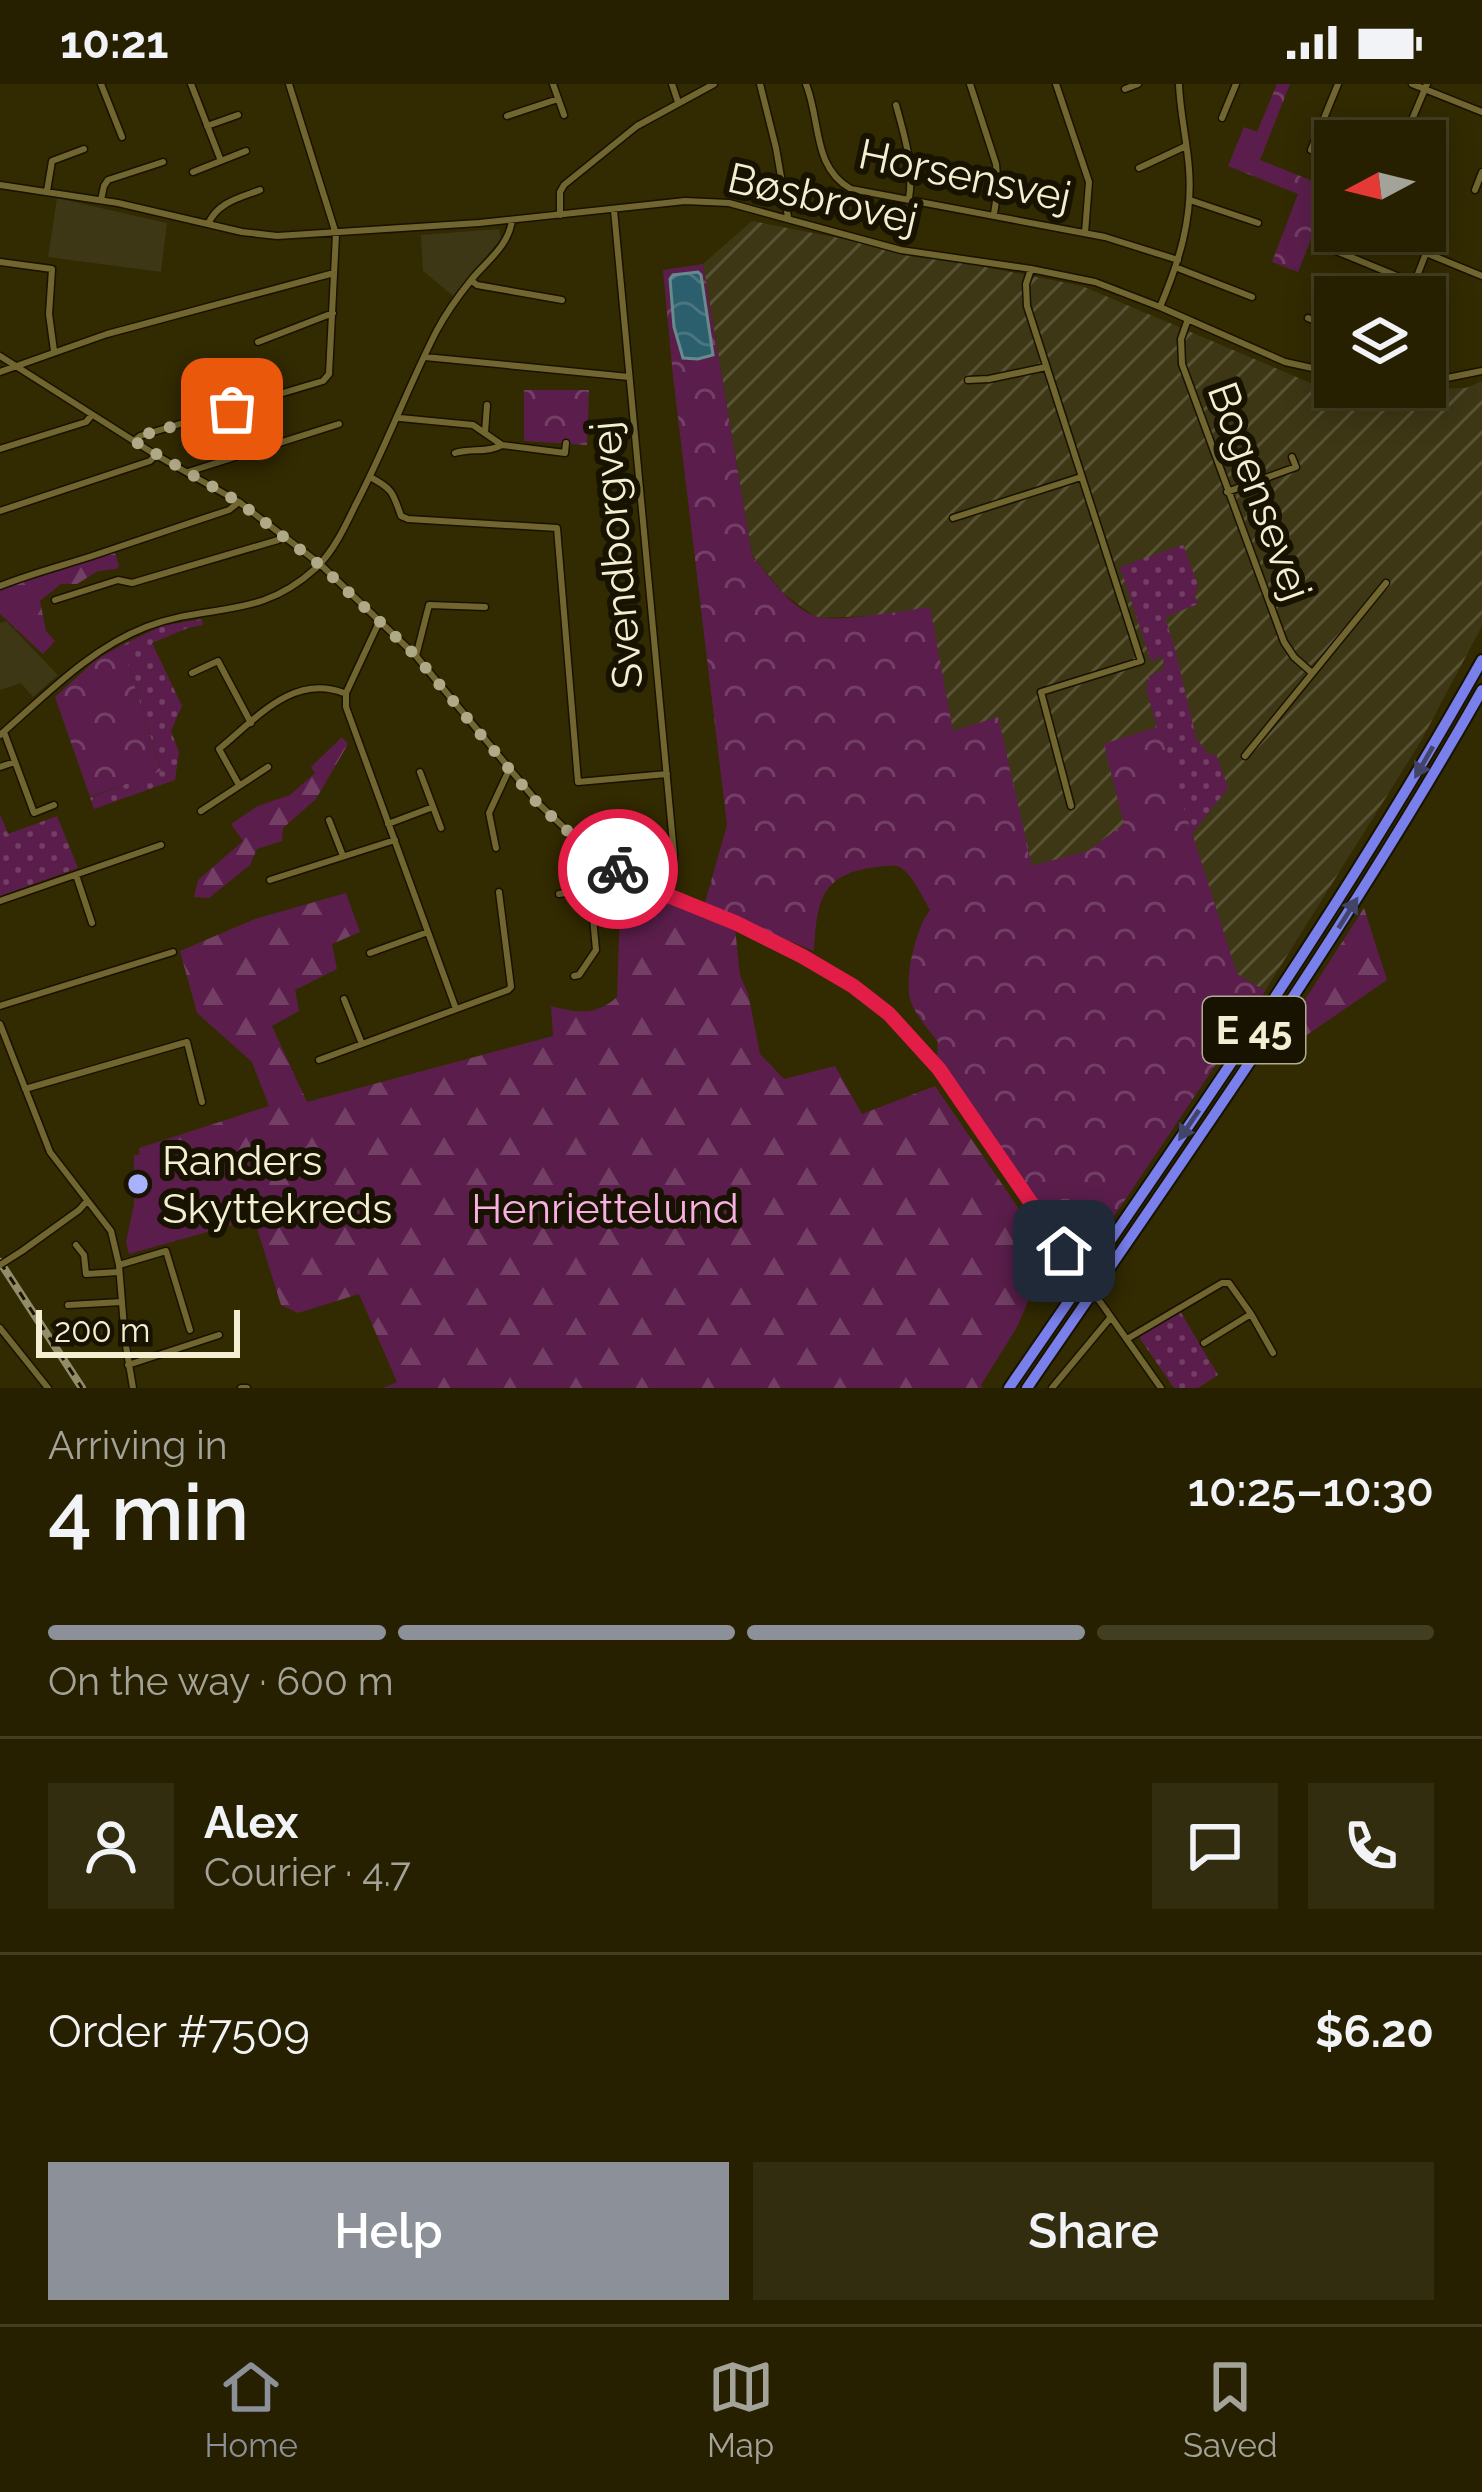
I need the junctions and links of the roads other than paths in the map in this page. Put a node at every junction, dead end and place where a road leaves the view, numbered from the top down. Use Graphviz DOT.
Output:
graph roads {
  1 [pos="101,84"];
  2 [pos="289,84"];
  3 [pos="553,84"];
  4 [pos="672,84"];
  5 [pos="714,84"];
  6 [pos="760,84"];
  7 [pos="806,84"];
  8 [pos="970,84"];
  9 [pos="1056,84"];
  10 [pos="1138,84"];
  11 [pos="1179,84"];
  12 [pos="1236,84"];
  13 [pos="1338,84"];
  14 [pos="1412,84"];
  15 [pos="194,85"];
  16 [pos="1426,87"];
  17 [pos="1125,89"];
  18 [pos="558,99"];
  19 [pos="678,101"];
  20 [pos="896,105"];
  21 [pos="1482,112"];
  22 [pos="238,115"];
  23 [pos="563,115"];
  24 [pos="507,116"];
  25 [pos="1222,118"];
  26 [pos="1412,120"];
  27 [pos="207,127"];
  28 [pos="122,137"];
  29 [pos="1186,146"];
  30 [pos="84,148"];
  31 [pos="1311,150"];
  32 [pos="246,152"];
  33 [pos="221,161"];
  34 [pos="163,162"];
  35 [pos="1138,168"];
  36 [pos="193,172"];
  37 [pos="1482,172"];
  38 [pos="0,185"];
  39 [pos="47,190"];
  40 [pos="260,190"];
  41 [pos="1475,190"];
  42 [pos="909,199"];
  43 [pos="101,200"];
  44 [pos="1190,200"];
  45 [pos="614,209"];
  46 [pos="560,215"];
  47 [pos="994,215"];
  48 [pos="788,217"];
  49 [pos="512,220"];
  50 [pos="1258,223"];
  51 [pos="208,224"];
  52 [pos="1085,232"];
  53 [pos="336,234"];
  54 [pos="1338,252"];
  55 [pos="0,262"];
  56 [pos="1177,263"];
  57 [pos="1031,269"];
  58 [pos="334,273"];
  59 [pos="1397,276"];
  60 [pos="1417,276"];
  61 [pos="1482,276"];
  62 [pos="471,281"];
  63 [pos="1252,297"];
  64 [pos="562,300"];
  65 [pos="1160,307"];
  66 [pos="334,313"];
  67 [pos="1308,318"];
  68 [pos="1188,319"];
  69 [pos="1314,320"];
  70 [pos="258,341"];
  71 [pos="54,351"];
  72 [pos="0,356"];
  73 [pos="425,357"];
  74 [pos="15,366"];
  75 [pos="1046,367"];
  76 [pos="1314,368"];
  77 [pos="1482,371"];
  78 [pos="0,372"];
  79 [pos="629,377"];
  80 [pos="1446,378"];
  81 [pos="968,380"];
  82 [pos="487,405"];
  83 [pos="92,415"];
  84 [pos="399,418"];
  85 [pos="339,424"];
  86 [pos="481,431"];
  87 [pos="134,441"];
  88 [pos="566,443"];
  89 [pos="502,445"];
  90 [pos="476,448"];
  91 [pos="0,449"];
  92 [pos="455,453"];
  93 [pos="156,455"];
  94 [pos="1292,457"];
  95 [pos="188,472"];
  96 [pos="370,477"];
  97 [pos="1082,477"];
  98 [pos="1227,492"];
  99 [pos="239,502"];
  100 [pos="0,511"];
  101 [pos="953,518"];
  102 [pos="284,535"];
  103 [pos="320,565"];
  104 [pos="1386,583"];
  105 [pos="0,586"];
  106 [pos="55,600"];
  107 [pos="484,608"];
  108 [pos="380,620"];
  109 [pos="416,656"];
  110 [pos="1482,661"];
  111 [pos="192,673"];
  112 [pos="1312,673"];
  113 [pos="1482,690"];
  114 [pos="346,694"];
  115 [pos="251,723"];
  116 [pos="2,734"];
  117 [pos="1245,756"];
  118 [pos="15,762"];
  119 [pos="0,767"];
  120 [pos="268,767"];
  121 [pos="509,770"];
  122 [pos="420,772"];
  123 [pos="667,774"];
  124 [pos="239,785"];
  125 [pos="54,805"];
  126 [pos="1071,806"];
  127 [pos="433,807"];
  128 [pos="201,811"];
  129 [pos="329,820"];
  130 [pos="388,824"];
  131 [pos="441,828"];
  132 [pos="394,840"];
  133 [pos="161,845"];
  134 [pos="496,848"];
  135 [pos="343,856"];
  136 [pos="605,861"];
  137 [pos="76,875"];
  138 [pos="270,880"];
  139 [pos="591,890"];
  140 [pos="499,892"];
  141 [pos="559,894"];
  142 [pos="663,894"];
  143 [pos="0,901"];
  144 [pos="92,923"];
  145 [pos="428,932"];
  146 [pos="173,952"];
  147 [pos="370,953"];
  148 [pos="576,961"];
  149 [pos="585,967"];
  150 [pos="574,976"];
  151 [pos="344,999"];
  152 [pos="0,1006"];
  153 [pos="456,1010"];
  154 [pos="0,1024"];
  155 [pos="362,1044"];
  156 [pos="320,1060"];
  157 [pos="25,1089"];
  158 [pos="202,1102"];
  159 [pos="87,1201"];
  160 [pos="76,1245"];
  161 [pos="0,1265"];
  162 [pos="119,1269"];
  163 [pos="122,1301"];
  164 [pos="68,1305"];
  165 [pos="1108,1314"];
  166 [pos="1251,1314"];
  167 [pos="0,1328"];
  168 [pos="190,1330"];
  169 [pos="218,1335"];
  170 [pos="1126,1339"];
  171 [pos="1204,1343"];
  172 [pos="1273,1353"];
  173 [pos="128,1366"];
  174 [pos="48,1388"];
  175 [pos="133,1388"];
  176 [pos="1009,1388"];
  177 [pos="1027,1388"];
  178 [pos="1052,1388"];
  179 [pos="1161,1388"];
  1 -- 28 [label="street"];
  2 -- 53 [label="street"];
  3 -- 18 [label="street"];
  4 -- 19 [label="street"];
  5 -- 19 [label="street"];
  6 -- 48 [label="street"];
  7 -- 42 [label="street, Horsensvej"];
  8 -- 47 [label="street"];
  9 -- 52 [label="street"];
  10 -- 17 [label="street"];
  11 -- 29 [label="street"];
  12 -- 25 [label="street"];
  13 -- 31 [label="street"];
  14 -- 16 [label="street"];
  15 -- 27 [label="street"];
  16 -- 21 [label="street"];
  16 -- 26 [label="street"];
  18 -- 23 [label="street"];
  18 -- 24 [label="street"];
  19 -- 46 [label="street"];
  20 -- 42 [label="street"];
  22 -- 27 [label="street"];
  27 -- 33 [label="street"];
  29 -- 35 [label="street"];
  29 -- 44 [label="street"];
  30 -- 39 [label="street"];
  32 -- 33 [label="street"];
  33 -- 36 [label="street"];
  34 -- 43 [label="street"];
  37 -- 41 [label="street"];
  38 -- 39 [label="street, Bøsbrovej"];
  39 -- 43 [label="street, Bøsbrovej"];
  40 -- 51 [label="street"];
  42 -- 47 [label="street, Horsensvej"];
  43 -- 51 [label="street, Bøsbrovej"];
  44 -- 50 [label="street"];
  44 -- 56 [label="street"];
  45 -- 46 [label="street, Bøsbrovej"];
  45 -- 48 [label="street, Bøsbrovej"];
  45 -- 79 [label="street, Svendborgvej"];
  46 -- 49 [label="street, Bøsbrovej"];
  47 -- 52 [label="street, Horsensvej"];
  48 -- 57 [label="street, Bøsbrovej"];
  49 -- 53 [label="street, Bøsbrovej"];
  49 -- 62 [label="street"];
  51 -- 53 [label="street, Bøsbrovej"];
  52 -- 56 [label="street, Horsensvej"];
  53 -- 58 [label="street"];
  54 -- 59 [label="street"];
  55 -- 71 [label="street"];
  56 -- 63 [label="street, Horsensvej"];
  56 -- 65 [label="street"];
  57 -- 65 [label="street, Bøsbrovej"];
  57 -- 75 [label="street"];
  58 -- 66 [label="street"];
  58 -- 71 [label="street"];
  60 -- 61 [label="street"];
  62 -- 64 [label="street"];
  62 -- 73 [label="street"];
  65 -- 68 [label="street, Bøsbrovej"];
  66 -- 70 [label="street"];
  66 -- 87 [label="street"];
  67 -- 69 [label="street"];
  68 -- 76 [label="street, Bøsbrovej"];
  68 -- 98 [label="street, Bogensevej"];
  71 -- 74 [label="street"];
  72 -- 74 [label="street"];
  73 -- 79 [label="street"];
  73 -- 84 [label="street"];
  74 -- 78 [label="street"];
  74 -- 83 [label="street"];
  75 -- 81 [label="street"];
  75 -- 97 [label="street"];
  77 -- 80 [label="street"];
  79 -- 123 [label="street, Svendborgvej"];
  82 -- 86 [label="street"];
  83 -- 87 [label="street"];
  83 -- 91 [label="street"];
  84 -- 86 [label="street"];
  84 -- 96 [label="street"];
  85 -- 95 [label="street"];
  86 -- 89 [label="street"];
  86 -- 90 [label="street"];
  87 -- 93 [label="street"];
  88 -- 89 [label="street"];
  89 -- 90 [label="street"];
  90 -- 92 [label="street"];
  93 -- 95 [label="street"];
  93 -- 100 [label="street"];
  94 -- 98 [label="street"];
  95 -- 99 [label="street"];
  96 -- 103 [label="street"];
  96 -- 123 [label="street"];
  97 -- 101 [label="street"];
  97 -- 126 [label="street"];
  98 -- 112 [label="street, Bogensevej"];
  99 -- 102 [label="street"];
  99 -- 105 [label="street"];
  102 -- 103 [label="street"];
  102 -- 106 [label="street"];
  103 -- 108 [label="street"];
  103 -- 116 [label="street"];
  104 -- 112 [label="street, Bogensevej"];
  107 -- 109 [label="street"];
  108 -- 109 [label="street"];
  108 -- 114 [label="street"];
  109 -- 121 [label="street"];
  110 -- 176 [label="highway, E 45, one-way"];
  111 -- 115 [label="street"];
  112 -- 117 [label="street, Bogensevej"];
  177 -- 113 [label="highway, E 45, one-way"];
  114 -- 115 [label="street"];
  114 -- 130 [label="street"];
  115 -- 124 [label="street"];
  116 -- 118 [label="street"];
  118 -- 119 [label="street"];
  118 -- 125 [label="street"];
  120 -- 124 [label="street"];
  121 -- 134 [label="street"];
  121 -- 136 [label="street"];
  122 -- 127 [label="street"];
  123 -- 142 [label="street, Svendborgvej"];
  124 -- 128 [label="street"];
  127 -- 130 [label="street"];
  127 -- 131 [label="street"];
  129 -- 135 [label="street"];
  130 -- 132 [label="street"];
  132 -- 135 [label="street"];
  132 -- 145 [label="street"];
  133 -- 137 [label="street"];
  135 -- 138 [label="street"];
  136 -- 139 [label="street"];
  136 -- 142 [label="street"];
  137 -- 143 [label="street"];
  137 -- 144 [label="street"];
  139 -- 141 [label="street"];
  139 -- 149 [label="street"];
  140 -- 153 [label="street"];
  142 -- 165 [label="street, bridge"];
  145 -- 147 [label="street"];
  145 -- 153 [label="street"];
  146 -- 152 [label="street"];
  148 -- 149 [label="street"];
  149 -- 150 [label="street"];
  151 -- 155 [label="street"];
  153 -- 155 [label="street"];
  154 -- 157 [label="street"];
  155 -- 156 [label="street"];
  157 -- 158 [label="street"];
  157 -- 159 [label="street"];
  159 -- 161 [label="street, bridge"];
  159 -- 162 [label="street"];
  160 -- 162 [label="street"];
  162 -- 163 [label="street"];
  162 -- 168 [label="street"];
  163 -- 164 [label="street"];
  163 -- 173 [label="street"];
  165 -- 170 [label="street"];
  165 -- 178 [label="street"];
  166 -- 170 [label="street"];
  166 -- 171 [label="street"];
  166 -- 172 [label="street"];
  167 -- 174 [label="street"];
  169 -- 173 [label="street"];
  170 -- 179 [label="street"];
  173 -- 175 [label="street"];
}
